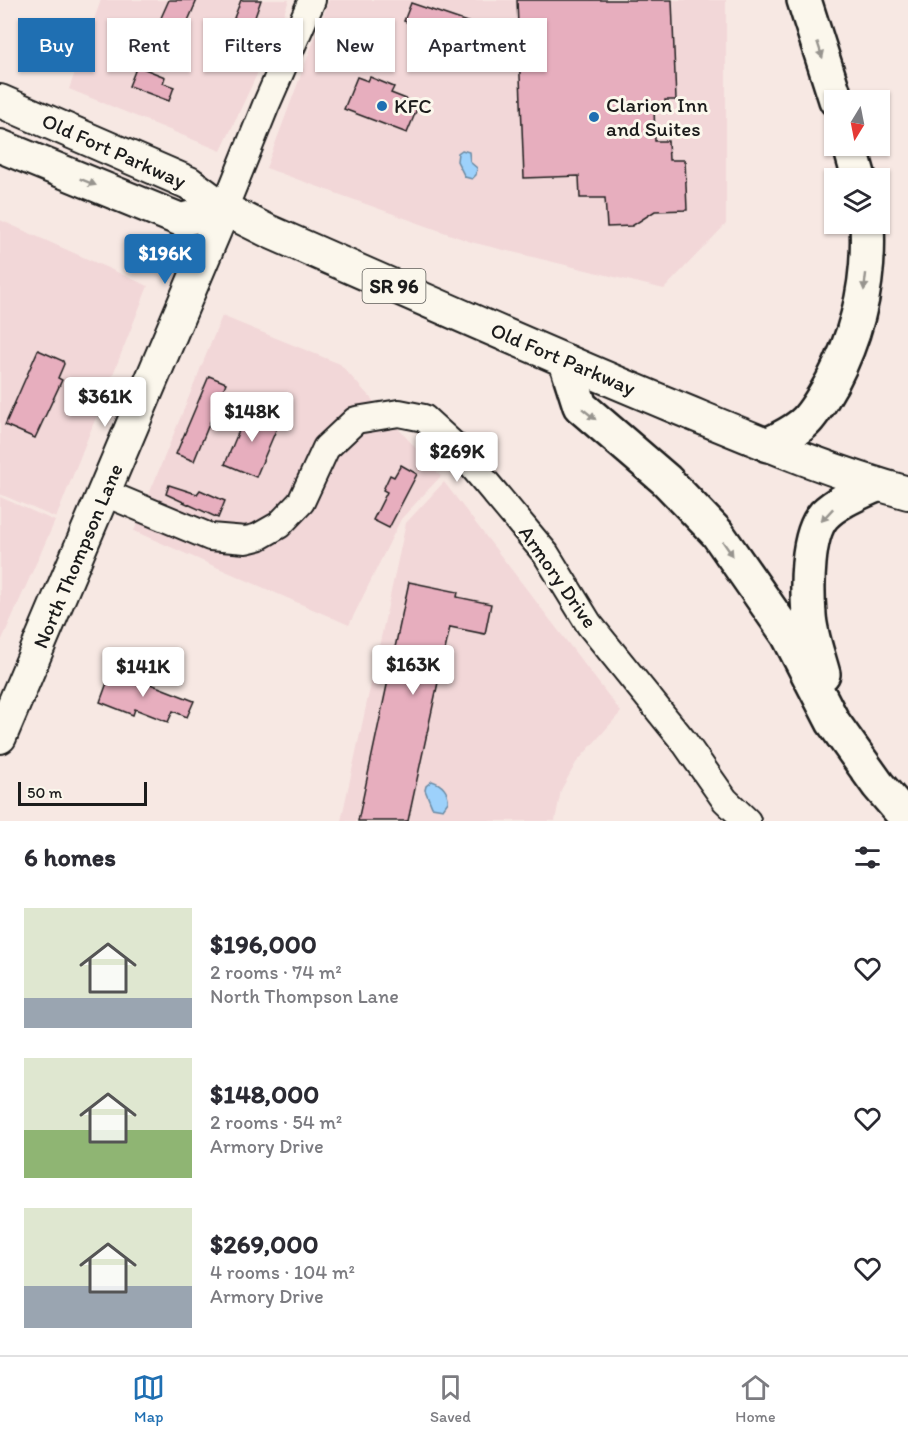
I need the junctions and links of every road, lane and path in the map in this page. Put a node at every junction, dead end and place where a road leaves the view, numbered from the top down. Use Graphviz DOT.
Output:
graph roads {
  1 [pos="312,0"];
  2 [pos="804,0"];
  3 [pos="833,90"];
  4 [pos="0,101"];
  5 [pos="0,146"];
  6 [pos="224,209"];
  7 [pos="867,234"];
  8 [pos="566,362"];
  9 [pos="768,445"];
  10 [pos="876,485"];
  11 [pos="105,493"];
  12 [pos="908,494"];
  13 [pos="0,737"];
  14 [pos="878,785"];
  15 [pos="721,810"];
  16 [pos="908,820"];
  17 [pos="747,821"];
  1 -- 6 [label="street"];
  2 -- 3 [label="highway, one-way"];
  4 -- 6 [label="main road, Old Fort Parkway / SR 96"];
  5 -- 6 [label="main road, Old Fort Parkway, one-way"];
  6 -- 8 [label="main road, Old Fort Parkway / SR 96"];
  6 -- 11 [label="main road, North Thompson Lane"];
  7 -- 9 [label="highway, one-way"];
  8 -- 9 [label="main road, Old Fort Parkway / SR 96"];
  8 -- 14 [label="highway, one-way"];
  9 -- 10 [label="main road, Old Fort Parkway / SR 96"];
  10 -- 12 [label="main road, Old Fort Parkway / SR 96"];
  10 -- 14 [label="highway, one-way"];
  11 -- 13 [label="main road, North Thompson Lane"];
  11 -- 15 [label="street, Armory Drive"];
  14 -- 16 [label="highway"];
  15 -- 17 [label="street, Armory Drive"];
}
